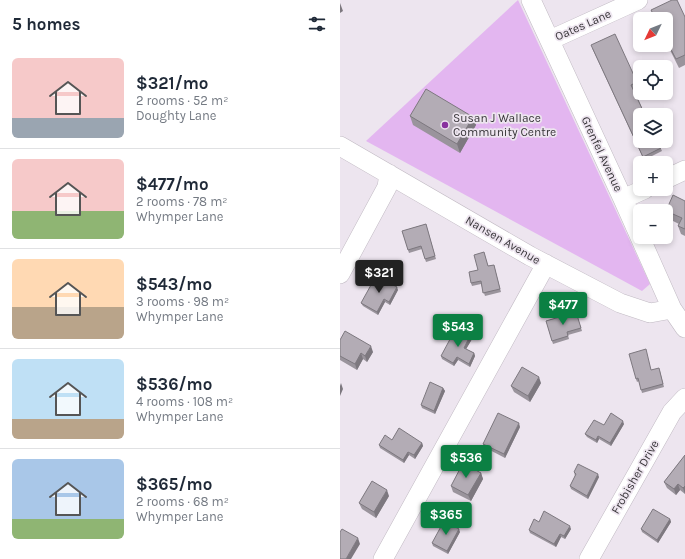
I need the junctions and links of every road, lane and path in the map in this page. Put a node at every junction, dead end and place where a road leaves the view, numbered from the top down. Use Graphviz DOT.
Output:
graph roads {
  1 [pos="531,0"];
  2 [pos="638,0"];
  3 [pos="550,40"];
  4 [pos="340,146"];
  5 [pos="685,170"];
  6 [pos="389,174"];
  7 [pos="673,176"];
  8 [pos="633,194"];
  9 [pos="623,199"];
  10 [pos="546,264"];
  11 [pos="340,274"];
  12 [pos="672,309"];
  13 [pos="685,328"];
  14 [pos="685,398"];
  15 [pos="383,559"];
  16 [pos="588,559"];
  1 -- 3 [label="street, Grenfel Avenue"];
  2 -- 3 [label="street, Oates Lane"];
  3 -- 9 [label="street, Grenfel Avenue"];
  4 -- 6 [label="street, Nansen Avenue"];
  5 -- 7 [label="street"];
  6 -- 10 [label="street, Nansen Avenue"];
  6 -- 11 [label="street"];
  8 -- 9 [label="street"];
  9 -- 12 [label="street, Grenfel Avenue"];
  10 -- 12 [label="street, Nansen Avenue"];
  10 -- 15 [label="street"];
  12 -- 13 [label="street, Grenfel Avenue"];
  14 -- 16 [label="street, Frobisher Drive"];
}
